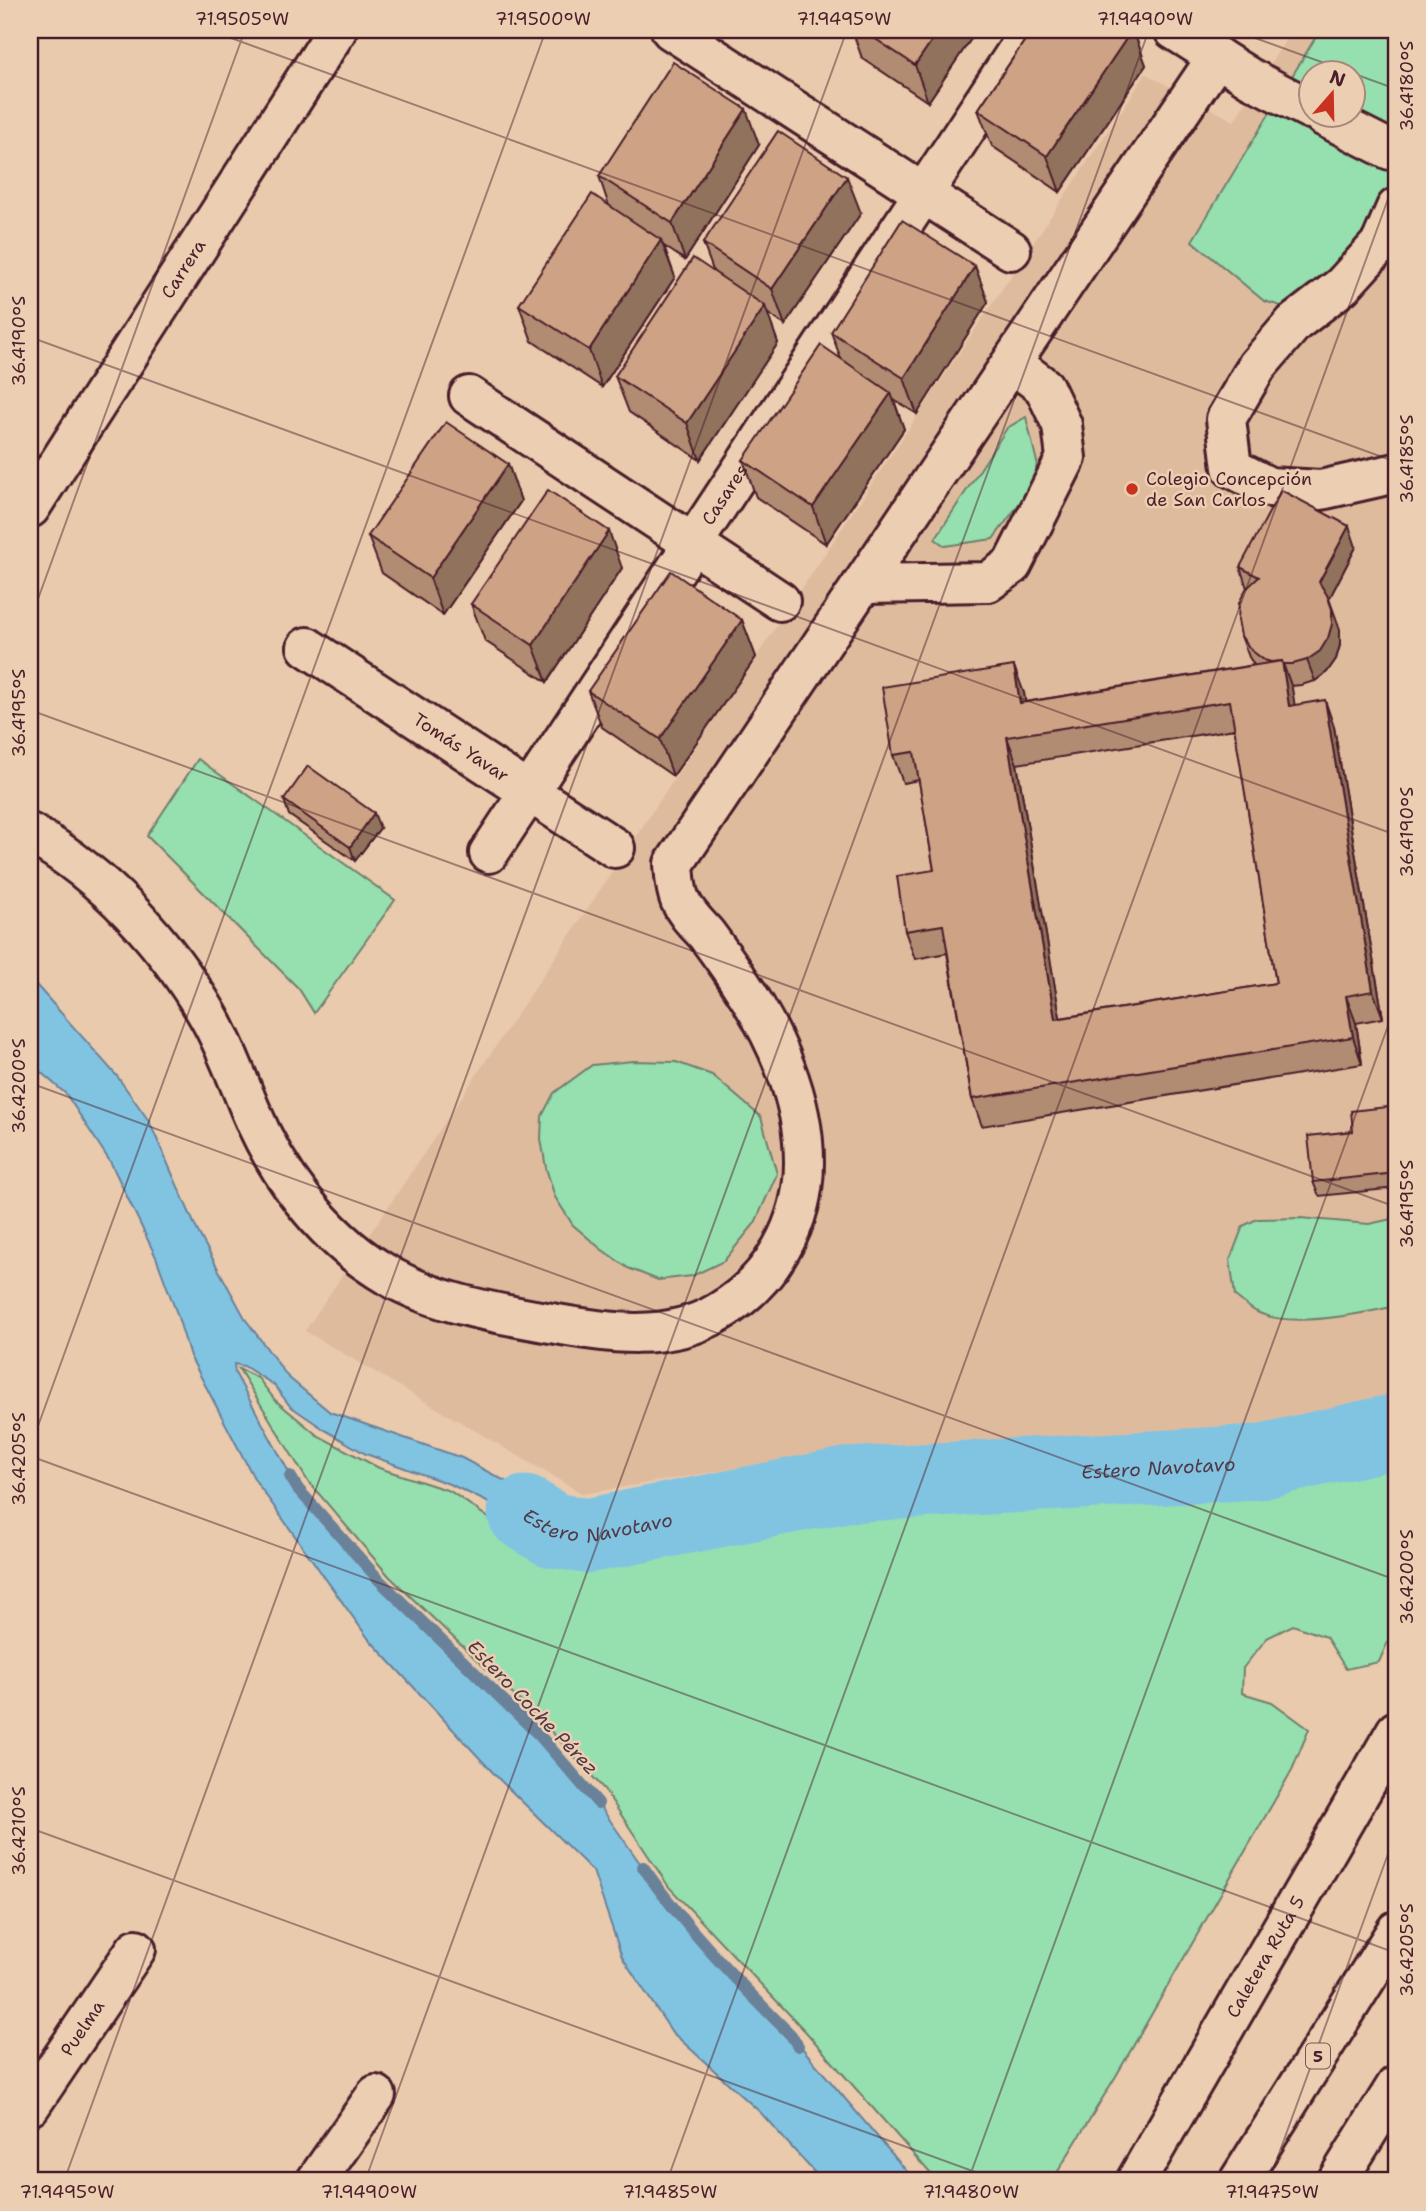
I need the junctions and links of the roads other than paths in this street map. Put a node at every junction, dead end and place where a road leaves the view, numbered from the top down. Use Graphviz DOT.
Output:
graph roads {
  1 [pos="337,30"];
  2 [pos="671,30"];
  3 [pos="1031,30"];
  4 [pos="1174,30"];
  5 [pos="1217,57"];
  6 [pos="1296,101"];
  7 [pos="1347,130"];
  8 [pos="1394,157"];
  9 [pos="924,195"];
  10 [pos="1396,208"];
  11 [pos="1011,250"];
  12 [pos="1012,363"];
  13 [pos="469,396"];
  14 [pos="1396,473"];
  15 [pos="32,498"];
  16 [pos="694,545"];
  17 [pos="864,584"];
  18 [pos="780,601"];
  19 [pos="307,647"];
  20 [pos="530,792"];
  21 [pos="30,833"];
  22 [pos="615,848"];
  23 [pos="489,853"];
  24 [pos="1396,1731"];
  25 [pos="1396,1931"];
  26 [pos="136,1949"];
  27 [pos="1396,2086"];
  28 [pos="376,2095"];
  29 [pos="30,2106"];
  30 [pos="316,2181"];
  31 [pos="1136,2181"];
  32 [pos="1239,2181"];
  33 [pos="1337,2181"];
  1 -- 15 [label="main road, Carrera"];
  2 -- 9 [label="main road"];
  3 -- 9 [label="main road, Casares"];
  4 -- 5 [label="main road"];
  5 -- 6 [label="main road"];
  5 -- 12 [label="main road"];
  7 -- 8 [label="main road"];
  9 -- 11 [label="main road"];
  9 -- 16 [label="main road, Casares"];
  10 -- 14 [label="main road"];
  12 -- 17 [label="main road"];
  12 -- 17 [label="main road"];
  13 -- 16 [label="main road"];
  16 -- 18 [label="main road"];
  16 -- 20 [label="main road, Casares"];
  17 -- 21 [label="main road"];
  19 -- 20 [label="main road, Tomás Yavar"];
  20 -- 22 [label="main road, Tomás Yavar"];
  20 -- 23 [label="main road, Casares"];
  24 -- 31 [label="main road, Caletera Ruta 5"];
  25 -- 32 [label="main road, 5"];
  26 -- 29 [label="main road, Puelma"];
  27 -- 33 [label="main road"];
  28 -- 30 [label="main road"];
}
